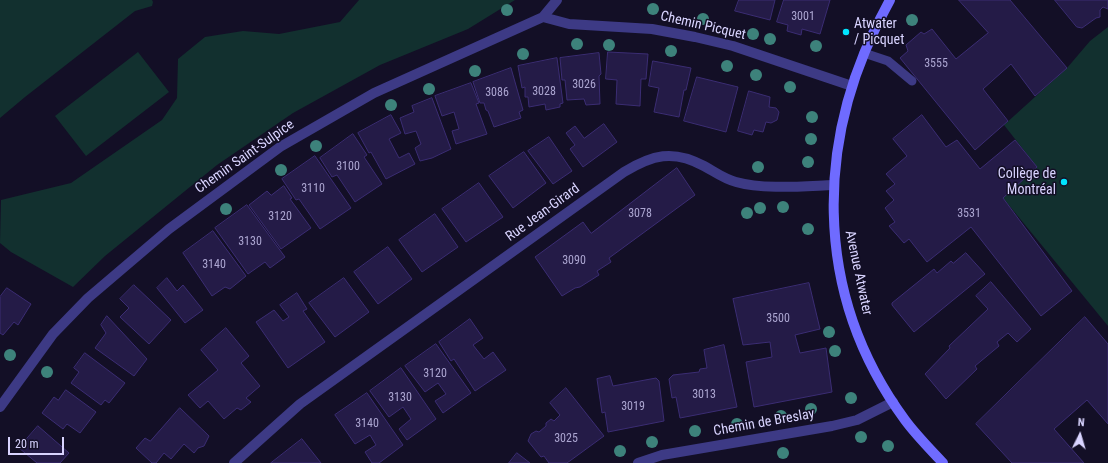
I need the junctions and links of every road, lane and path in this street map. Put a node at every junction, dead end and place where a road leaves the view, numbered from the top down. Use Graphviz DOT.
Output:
graph roads {
  1 [pos="557,0"];
  2 [pos="890,0"];
  3 [pos="543,17"];
  4 [pos="864,53"];
  5 [pos="912,81"];
  6 [pos="852,86"];
  7 [pos="833,185"];
  8 [pos="893,402"];
  9 [pos="0,407"];
  10 [pos="234,463"];
  11 [pos="638,463"];
  12 [pos="943,463"];
  1 -- 3 [label="street, Chemin Saint-Sulpice"];
  2 -- 4 [label="main road, Avenue Atwater"];
  3 -- 6 [label="street, Chemin Picquet"];
  3 -- 9 [label="street, Chemin Saint-Sulpice"];
  4 -- 5 [label="lane"];
  4 -- 6 [label="main road, Avenue Atwater"];
  6 -- 7 [label="main road, Avenue Atwater"];
  7 -- 8 [label="main road, Avenue Atwater"];
  7 -- 10 [label="street, Rue Jean-Girard"];
  8 -- 11 [label="street, Chemin de Breslay"];
  8 -- 12 [label="main road, Avenue Atwater"];
}
